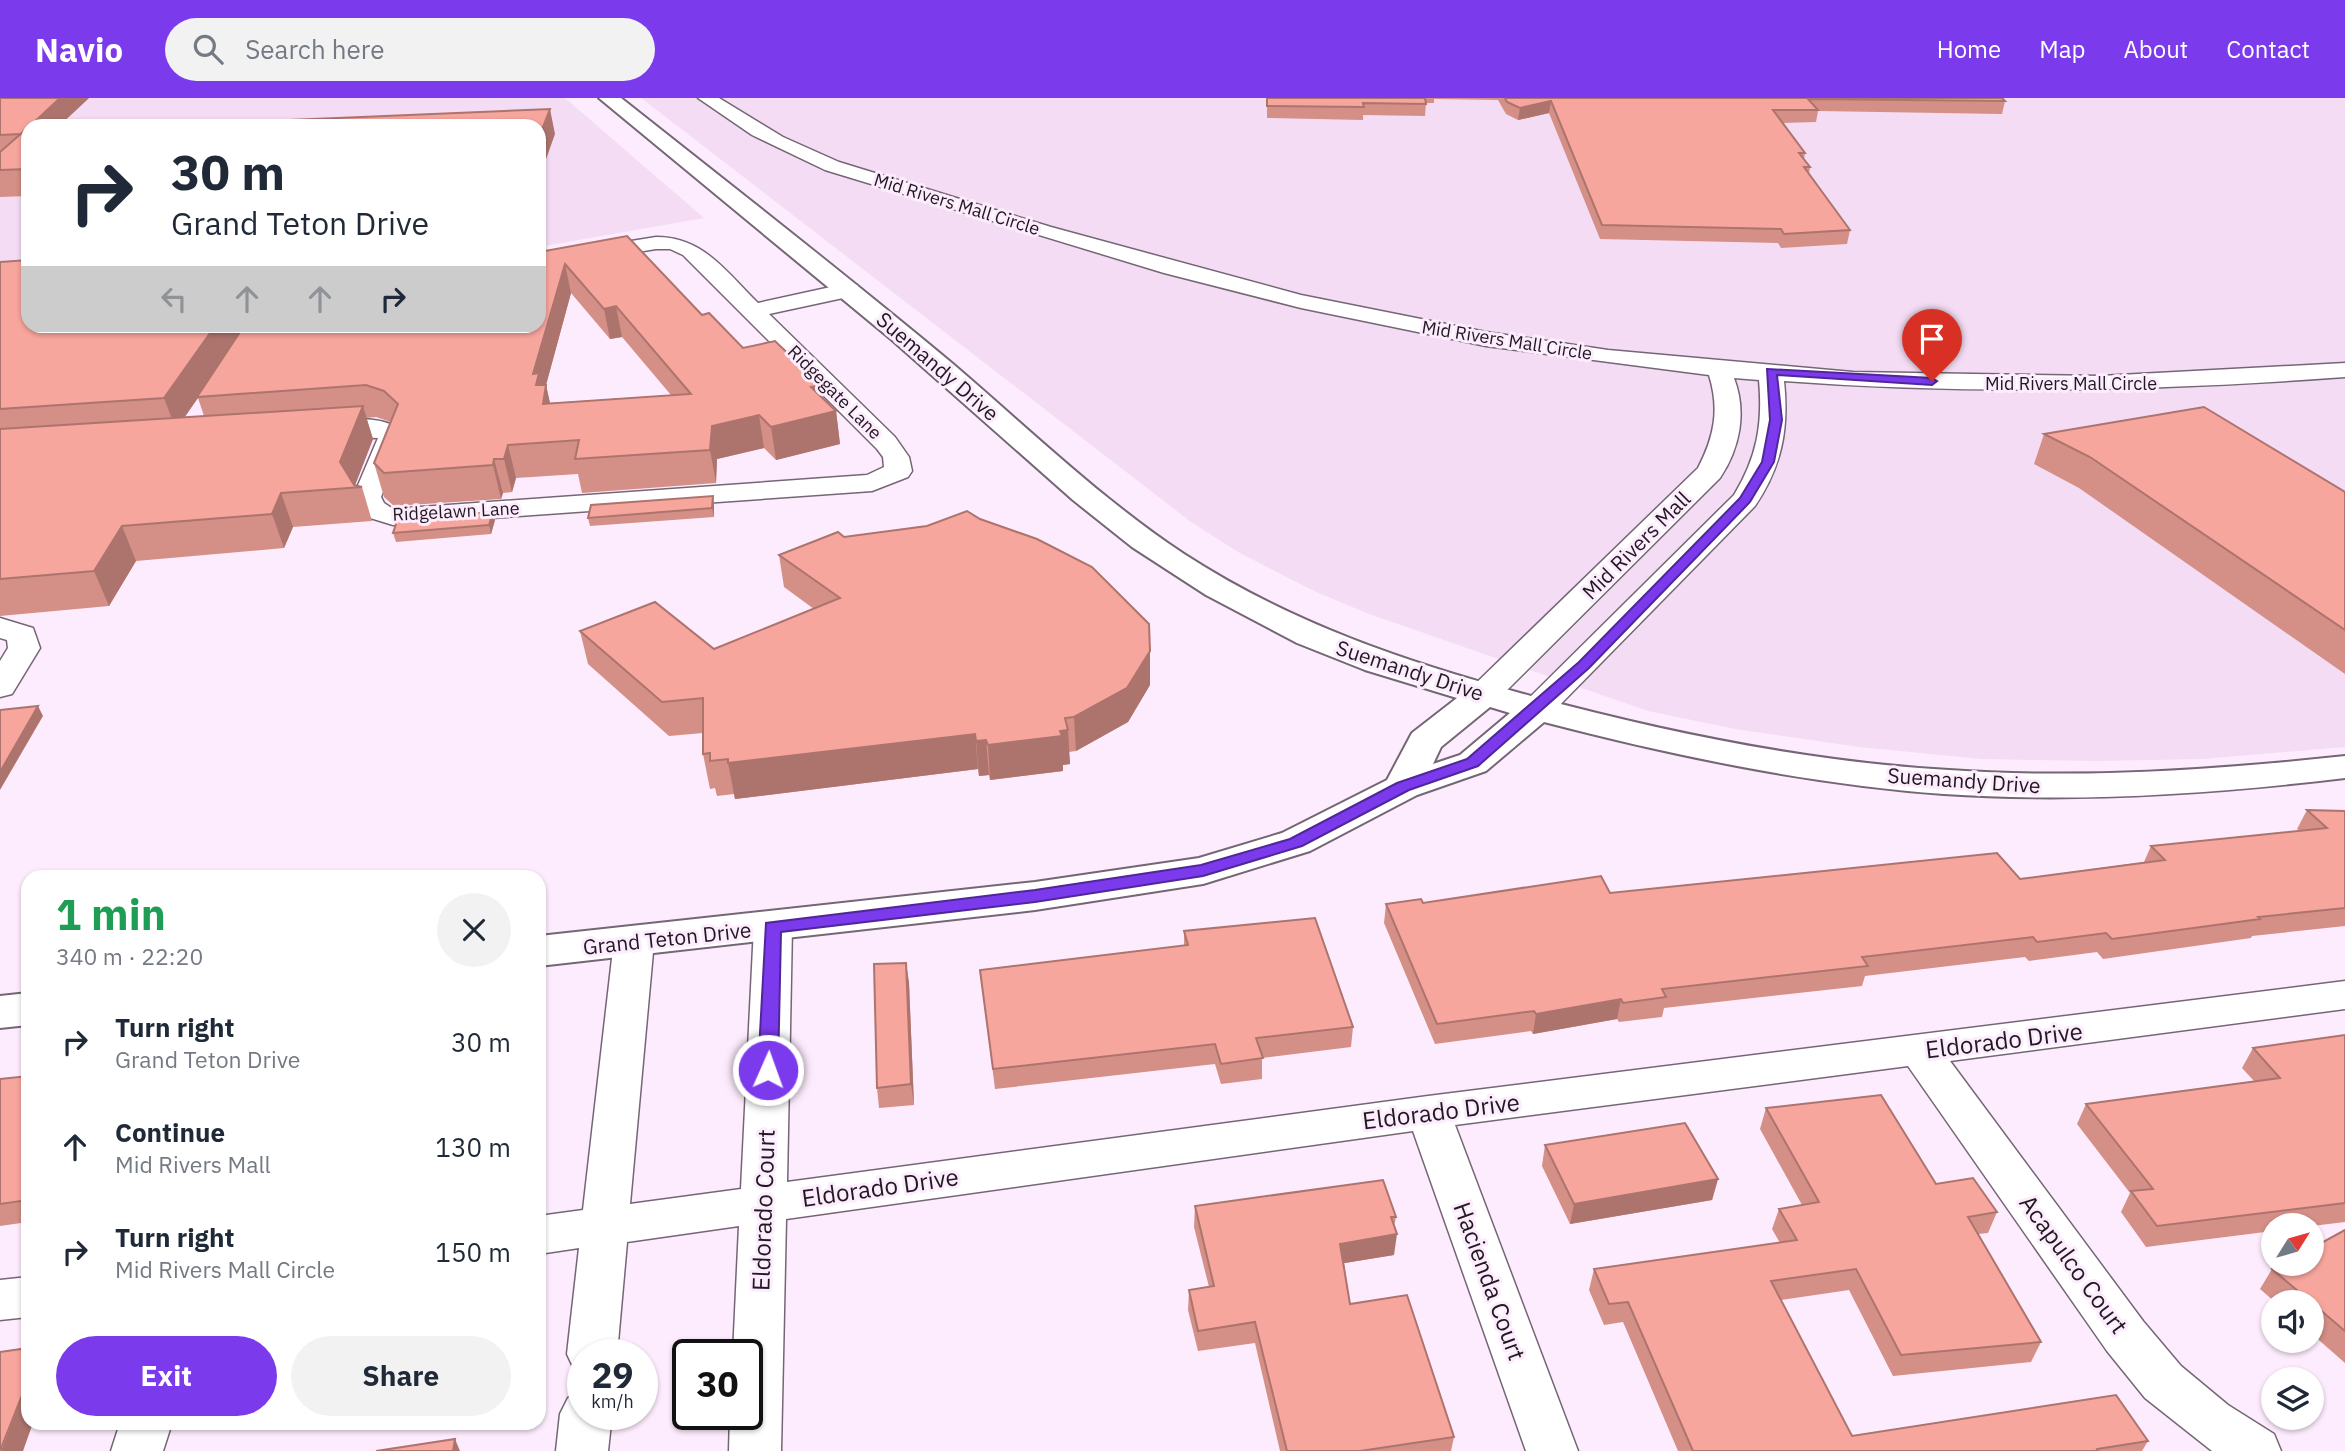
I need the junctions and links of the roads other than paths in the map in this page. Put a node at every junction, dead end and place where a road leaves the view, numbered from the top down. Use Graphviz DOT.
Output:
graph roads {
  1 [pos="609,98"];
  2 [pos="707,98"];
  3 [pos="546,261"];
  4 [pos="849,290"];
  5 [pos="753,311"];
  6 [pos="1719,369"];
  7 [pos="2345,370"];
  8 [pos="1771,372"];
  9 [pos="297,432"];
  10 [pos="889,477"];
  11 [pos="0,627"];
  12 [pos="0,687"];
  13 [pos="1483,695"];
  14 [pos="1537,709"];
  15 [pos="2345,767"];
  16 [pos="1403,787"];
  17 [pos="772,927"];
  18 [pos="634,941"];
  19 [pos="546,950"];
  20 [pos="2345,995"];
  21 [pos="21,1010"];
  22 [pos="0,1012"];
  23 [pos="1920,1051"];
  24 [pos="1427,1112"];
  25 [pos="764,1202"];
  26 [pos="606,1227"];
  27 [pos="546,1234"];
  28 [pos="21,1298"];
  29 [pos="0,1300"];
  30 [pos="594,1339"];
  31 [pos="144,1430"];
  32 [pos="584,1430"];
  33 [pos="137,1451"];
  34 [pos="582,1451"];
  35 [pos="755,1451"];
  36 [pos="1552,1451"];
  37 [pos="2255,1451"];
  1 -- 4 [label="street, Suemandy Drive"];
  2 -- 6 [label="street, Mid Rivers Mall Circle"];
  3 -- 5 [label="street, Ridgegate Lane"];
  4 -- 5 [label="street"];
  4 -- 13 [label="street, Suemandy Drive"];
  5 -- 10 [label="street, Ridgegate Lane"];
  6 -- 8 [label="street, Mid Rivers Mall Circle"];
  6 -- 13 [label="street, Mid Rivers Mall"];
  7 -- 8 [label="street, Mid Rivers Mall Circle"];
  8 -- 14 [label="street"];
  9 -- 10 [label="street, Ridgelawn Lane"];
  11 -- 12 [label="street"];
  13 -- 14 [label="street, Suemandy Drive"];
  13 -- 16 [label="street"];
  14 -- 15 [label="street, Suemandy Drive"];
  14 -- 16 [label="street, Grand Teton Drive"];
  16 -- 17 [label="street, Grand Teton Drive"];
  17 -- 18 [label="street, Grand Teton Drive"];
  17 -- 25 [label="street, Eldorado Court"];
  18 -- 19 [label="street, Grand Teton Drive"];
  18 -- 26 [label="street"];
  20 -- 23 [label="street, Eldorado Drive"];
  21 -- 22 [label="street"];
  23 -- 24 [label="street, Eldorado Drive"];
  23 -- 37 [label="street, Acapulco Court"];
  24 -- 25 [label="street, Eldorado Drive"];
  24 -- 36 [label="street, Hacienda Court"];
  25 -- 26 [label="street, Eldorado Drive"];
  25 -- 35 [label="street, Eldorado Court"];
  26 -- 27 [label="street, Eldorado Drive"];
  26 -- 30 [label="street"];
  28 -- 29 [label="street"];
  31 -- 33 [label="street"];
  32 -- 34 [label="street"];
}
